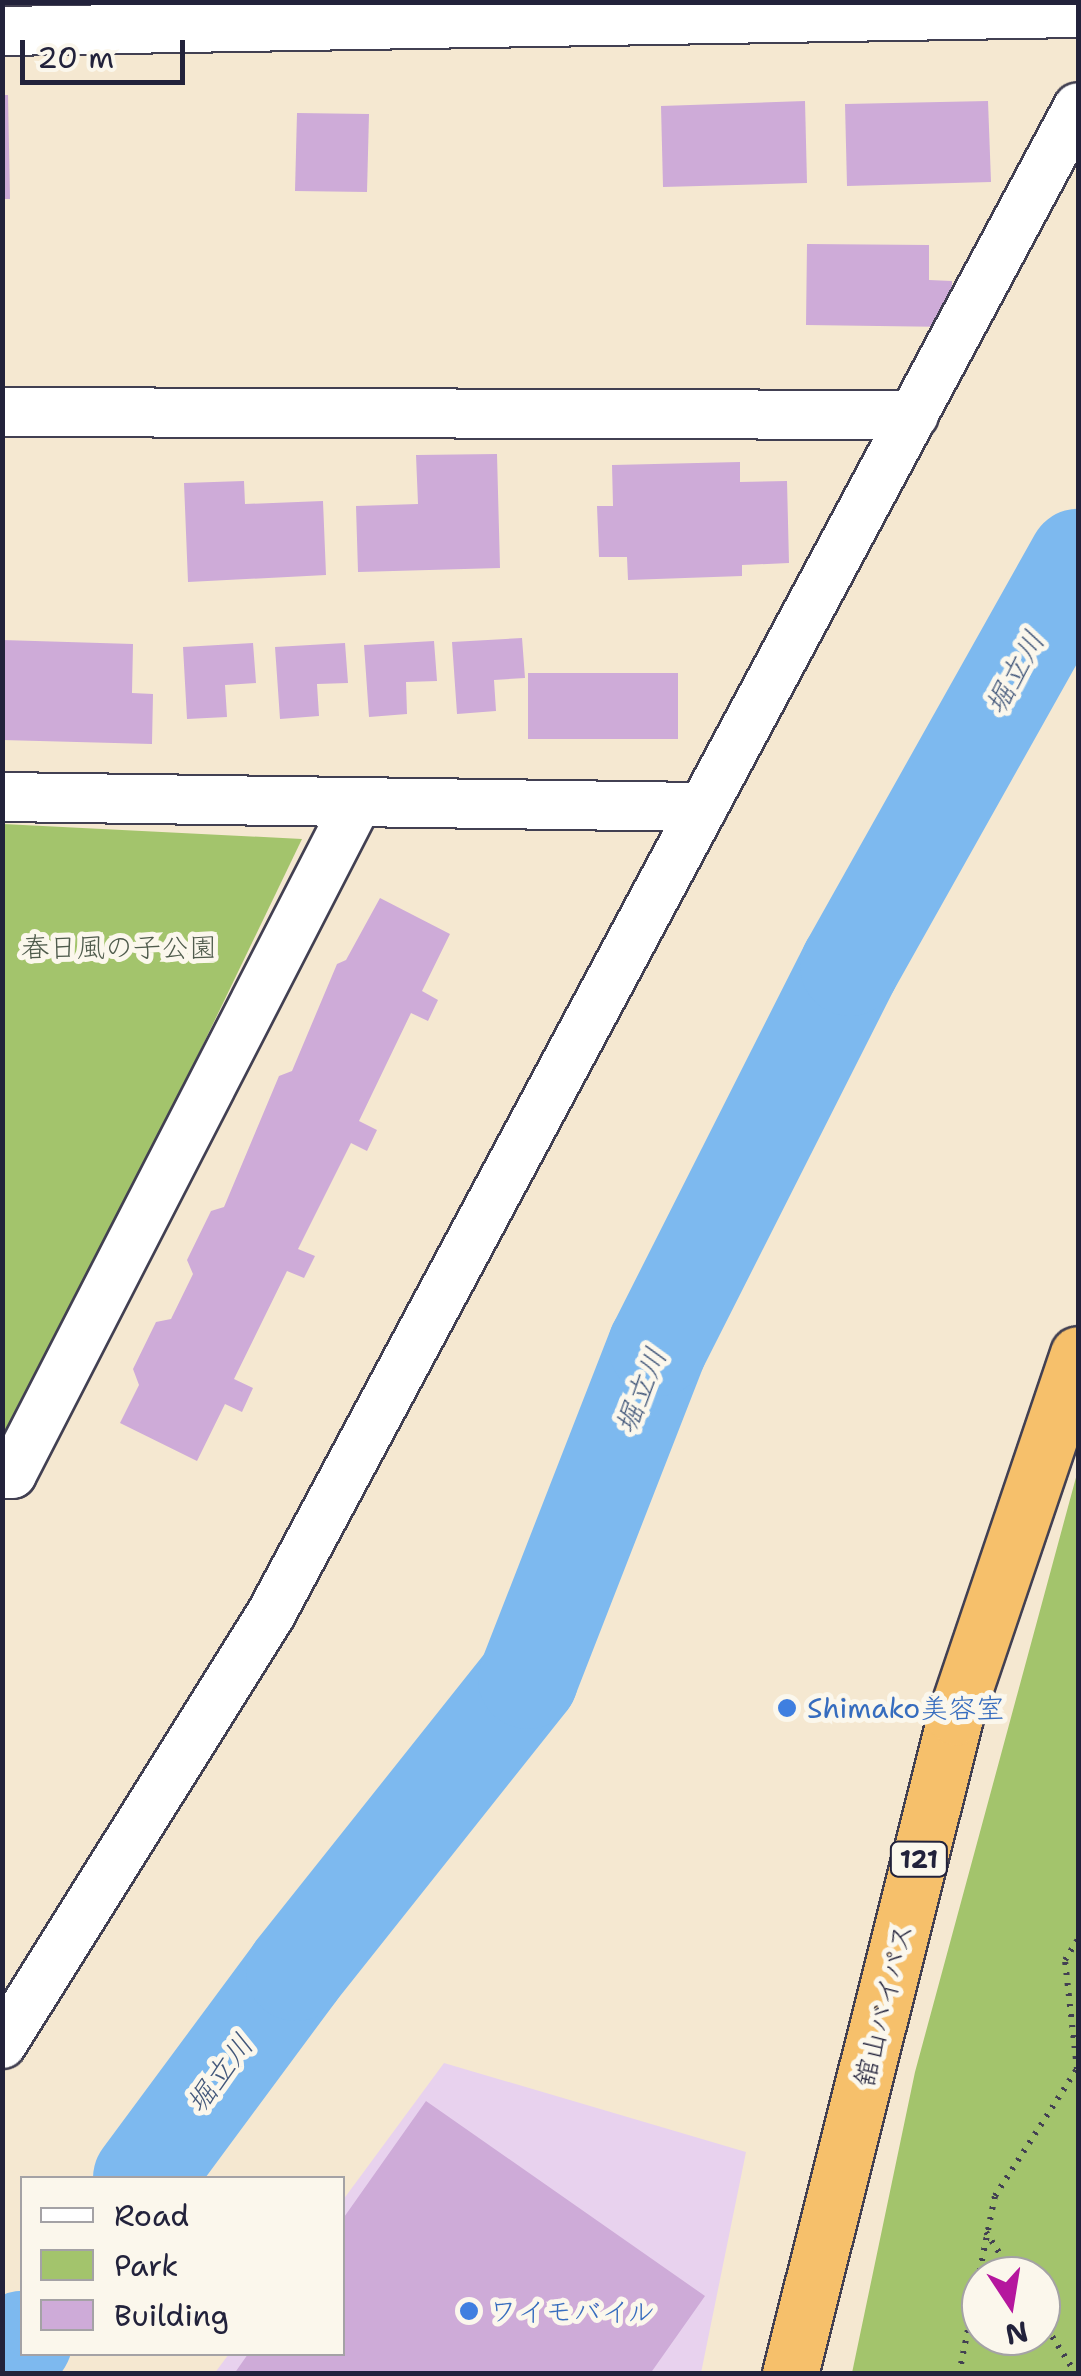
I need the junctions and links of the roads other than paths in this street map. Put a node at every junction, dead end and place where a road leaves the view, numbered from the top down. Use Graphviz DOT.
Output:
graph roads {
  1 [pos="1078,13"];
  2 [pos="2,31"];
  3 [pos="1078,108"];
  4 [pos="2,412"];
  5 [pos="914,415"];
  6 [pos="2,797"];
  7 [pos="357,803"];
  8 [pos="703,808"];
  9 [pos="1078,1354"];
  10 [pos="2,1474"];
  11 [pos="7,2027"];
  12 [pos="790,2374"];
  1 -- 2 [label="street"];
  3 -- 5 [label="street"];
  4 -- 5 [label="street"];
  5 -- 8 [label="street"];
  6 -- 7 [label="street"];
  7 -- 8 [label="street"];
  7 -- 10 [label="street"];
  8 -- 11 [label="street"];
  9 -- 12 [label="highway, 舘山バイパス / 121"];
}
